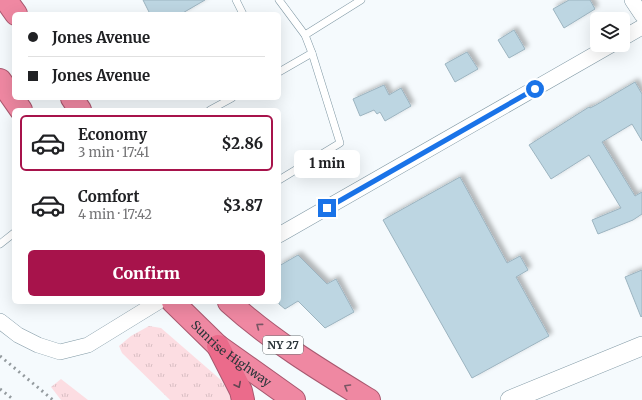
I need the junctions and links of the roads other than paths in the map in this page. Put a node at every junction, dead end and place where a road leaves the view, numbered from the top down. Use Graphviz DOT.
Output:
graph roads {
  1 [pos="6,0"];
  2 [pos="236,0"];
  3 [pos="279,0"];
  4 [pos="361,0"];
  5 [pos="632,0"];
  6 [pos="15,12"];
  7 [pos="242,12"];
  8 [pos="642,15"];
  9 [pos="642,27"];
  10 [pos="630,34"];
  11 [pos="305,35"];
  12 [pos="599,52"];
  13 [pos="312,53"];
  14 [pos="281,71"];
  15 [pos="0,80"];
  16 [pos="12,97"];
  17 [pos="228,100"];
  18 [pos="214,108"];
  19 [pos="281,179"];
  20 [pos="281,231"];
  21 [pos="12,235"];
  22 [pos="0,244"];
  23 [pos="155,304"];
  24 [pos="175,304"];
  25 [pos="224,304"];
  26 [pos="236,308"];
  27 [pos="0,320"];
  28 [pos="218,346"];
  29 [pos="642,346"];
  30 [pos="243,400"];
  31 [pos="294,400"];
  32 [pos="369,400"];
  33 [pos="510,400"];
  1 -- 6 [label="highway"];
  2 -- 7 [label="lane"];
  3 -- 11 [label="lane"];
  4 -- 11 [label="lane"];
  5 -- 8 [label="street"];
  9 -- 10 [label="street"];
  11 -- 13 [label="lane"];
  12 -- 20 [label="street"];
  13 -- 14 [label="lane"];
  13 -- 19 [label="lane"];
  15 -- 16 [label="highway"];
  17 -- 18 [label="lane"];
  21 -- 22 [label="lane"];
  23 -- 27 [label="street"];
  24 -- 28 [label="highway, Sunrise Highway"];
  25 -- 26 [label="highway"];
  32 -- 26 [label="highway, NY 27, one-way"];
  28 -- 30 [label="highway, one-way"];
  28 -- 31 [label="highway, Sunrise Highway"];
  29 -- 33 [label="street"];
}
